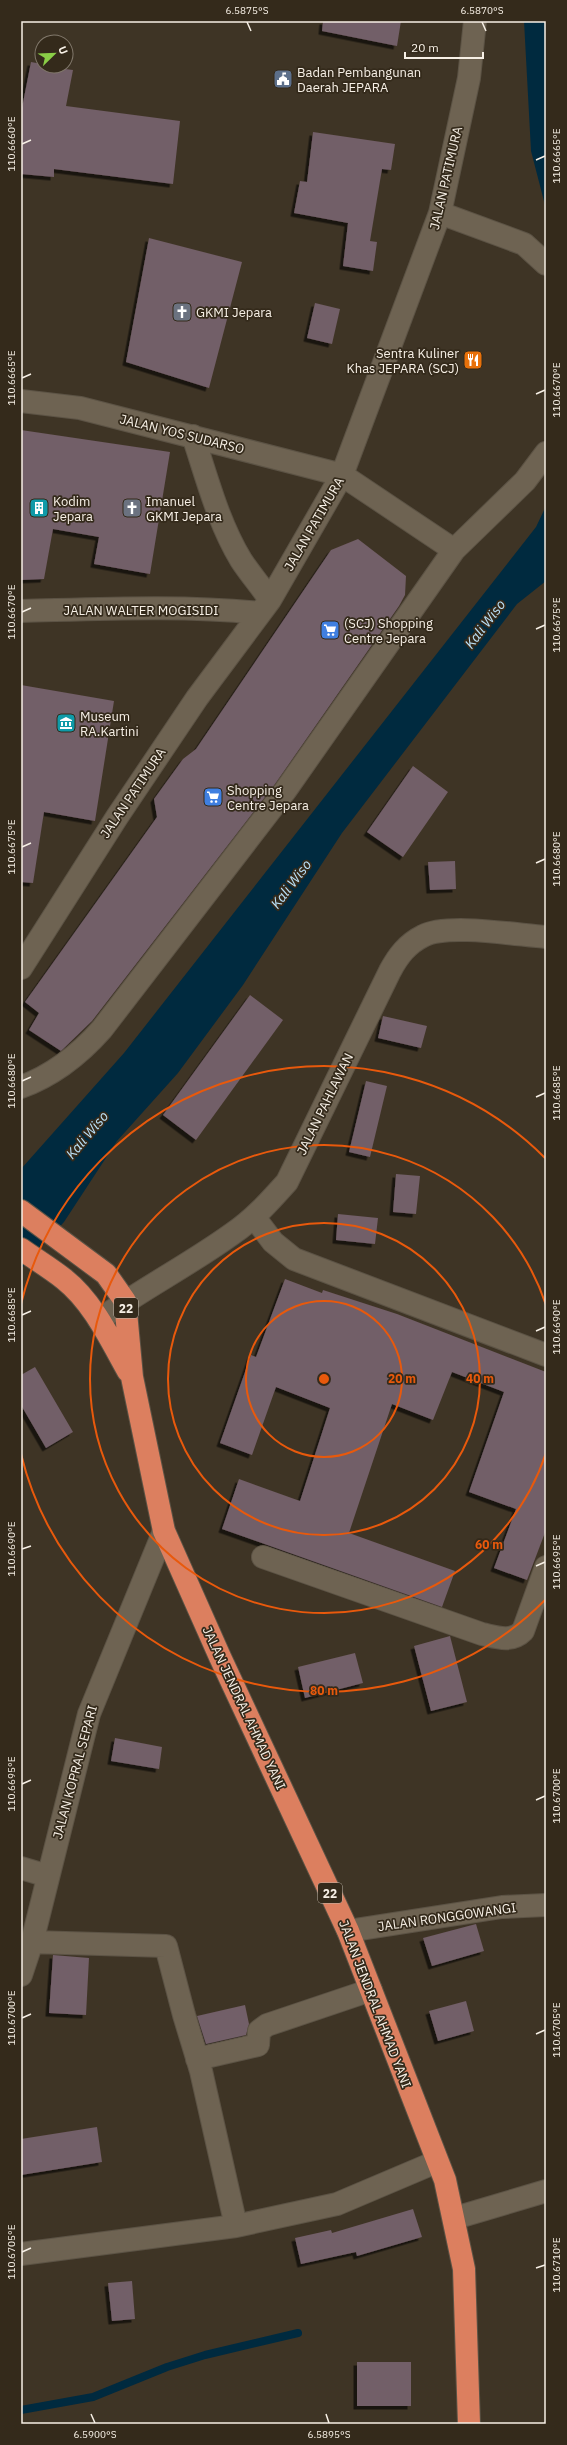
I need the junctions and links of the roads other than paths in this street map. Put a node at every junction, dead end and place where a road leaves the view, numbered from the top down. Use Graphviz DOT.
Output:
graph roads {
  1 [pos="475,21"];
  2 [pos="440,213"];
  3 [pos="546,264"];
  4 [pos="21,401"];
  5 [pos="193,436"];
  6 [pos="546,453"];
  7 [pos="342,475"];
  8 [pos="454,550"];
  9 [pos="265,606"];
  10 [pos="21,611"];
  11 [pos="546,937"];
  12 [pos="21,968"];
  13 [pos="21,1087"];
  14 [pos="21,1211"];
  15 [pos="254,1217"];
  16 [pos="21,1249"];
  17 [pos="125,1301"];
  18 [pos="99,1320"];
  19 [pos="546,1354"];
  20 [pos="132,1377"];
  21 [pos="164,1531"];
  22 [pos="263,1557"];
  23 [pos="546,1567"];
  24 [pos="21,1868"];
  25 [pos="48,1876"];
  26 [pos="546,1905"];
  27 [pos="348,1931"];
  28 [pos="32,1942"];
  29 [pos="21,1975"];
  30 [pos="371,1990"];
  31 [pos="197,2059"];
  32 [pos="436,2162"];
  33 [pos="546,2191"];
  34 [pos="455,2218"];
  35 [pos="236,2226"];
  36 [pos="21,2254"];
  37 [pos="469,2424"];
  1 -- 2 [label="street, JALAN PATIMURA"];
  2 -- 3 [label="street"];
  2 -- 7 [label="street, JALAN PATIMURA"];
  4 -- 5 [label="street, JALAN YOS SUDARSO"];
  5 -- 7 [label="street, JALAN YOS SUDARSO"];
  5 -- 9 [label="street"];
  6 -- 8 [label="street"];
  7 -- 8 [label="street, JALAN YOS SUDARSO"];
  7 -- 9 [label="street, JALAN PATIMURA"];
  8 -- 13 [label="street"];
  9 -- 10 [label="street, JALAN WALTER MOGISIDI"];
  9 -- 12 [label="street, JALAN PATIMURA"];
  11 -- 15 [label="street, JALAN PAHLAWAN"];
  14 -- 17 [label="highway, JALAN JENDRAL AHMAD YANI / 22"];
  15 -- 17 [label="street, JALAN PAHLAWAN"];
  15 -- 19 [label="street"];
  16 -- 18 [label="highway, JALAN JENDRAL AHMAD YANI / 22"];
  17 -- 18 [label="street, JALAN PAHLAWAN"];
  17 -- 20 [label="highway, JALAN JENDRAL AHMAD YANI / 22"];
  18 -- 20 [label="highway, JALAN JENDRAL AHMAD YANI / 22"];
  20 -- 21 [label="highway, JALAN JENDRAL AHMAD YANI / 22"];
  21 -- 25 [label="street, JALAN KOPRAL SEPARI"];
  21 -- 27 [label="highway, JALAN JENDRAL AHMAD YANI / 22"];
  22 -- 23 [label="street"];
  24 -- 25 [label="street"];
  25 -- 28 [label="street, JALAN KOPRAL SEPARI"];
  26 -- 27 [label="street, JALAN RONGGOWANGI"];
  27 -- 30 [label="highway, JALAN JENDRAL AHMAD YANI / 22"];
  28 -- 29 [label="street, JALAN KOPRAL SEPARI"];
  28 -- 31 [label="street"];
  30 -- 31 [label="street"];
  30 -- 32 [label="highway, JALAN JENDRAL AHMAD YANI / 22"];
  31 -- 35 [label="street"];
  32 -- 34 [label="highway, JALAN JENDRAL AHMAD YANI / 22"];
  32 -- 35 [label="street"];
  33 -- 34 [label="street"];
  34 -- 37 [label="highway, JALAN JENDRAL AHMAD YANI / 22"];
  35 -- 36 [label="street"];
}
